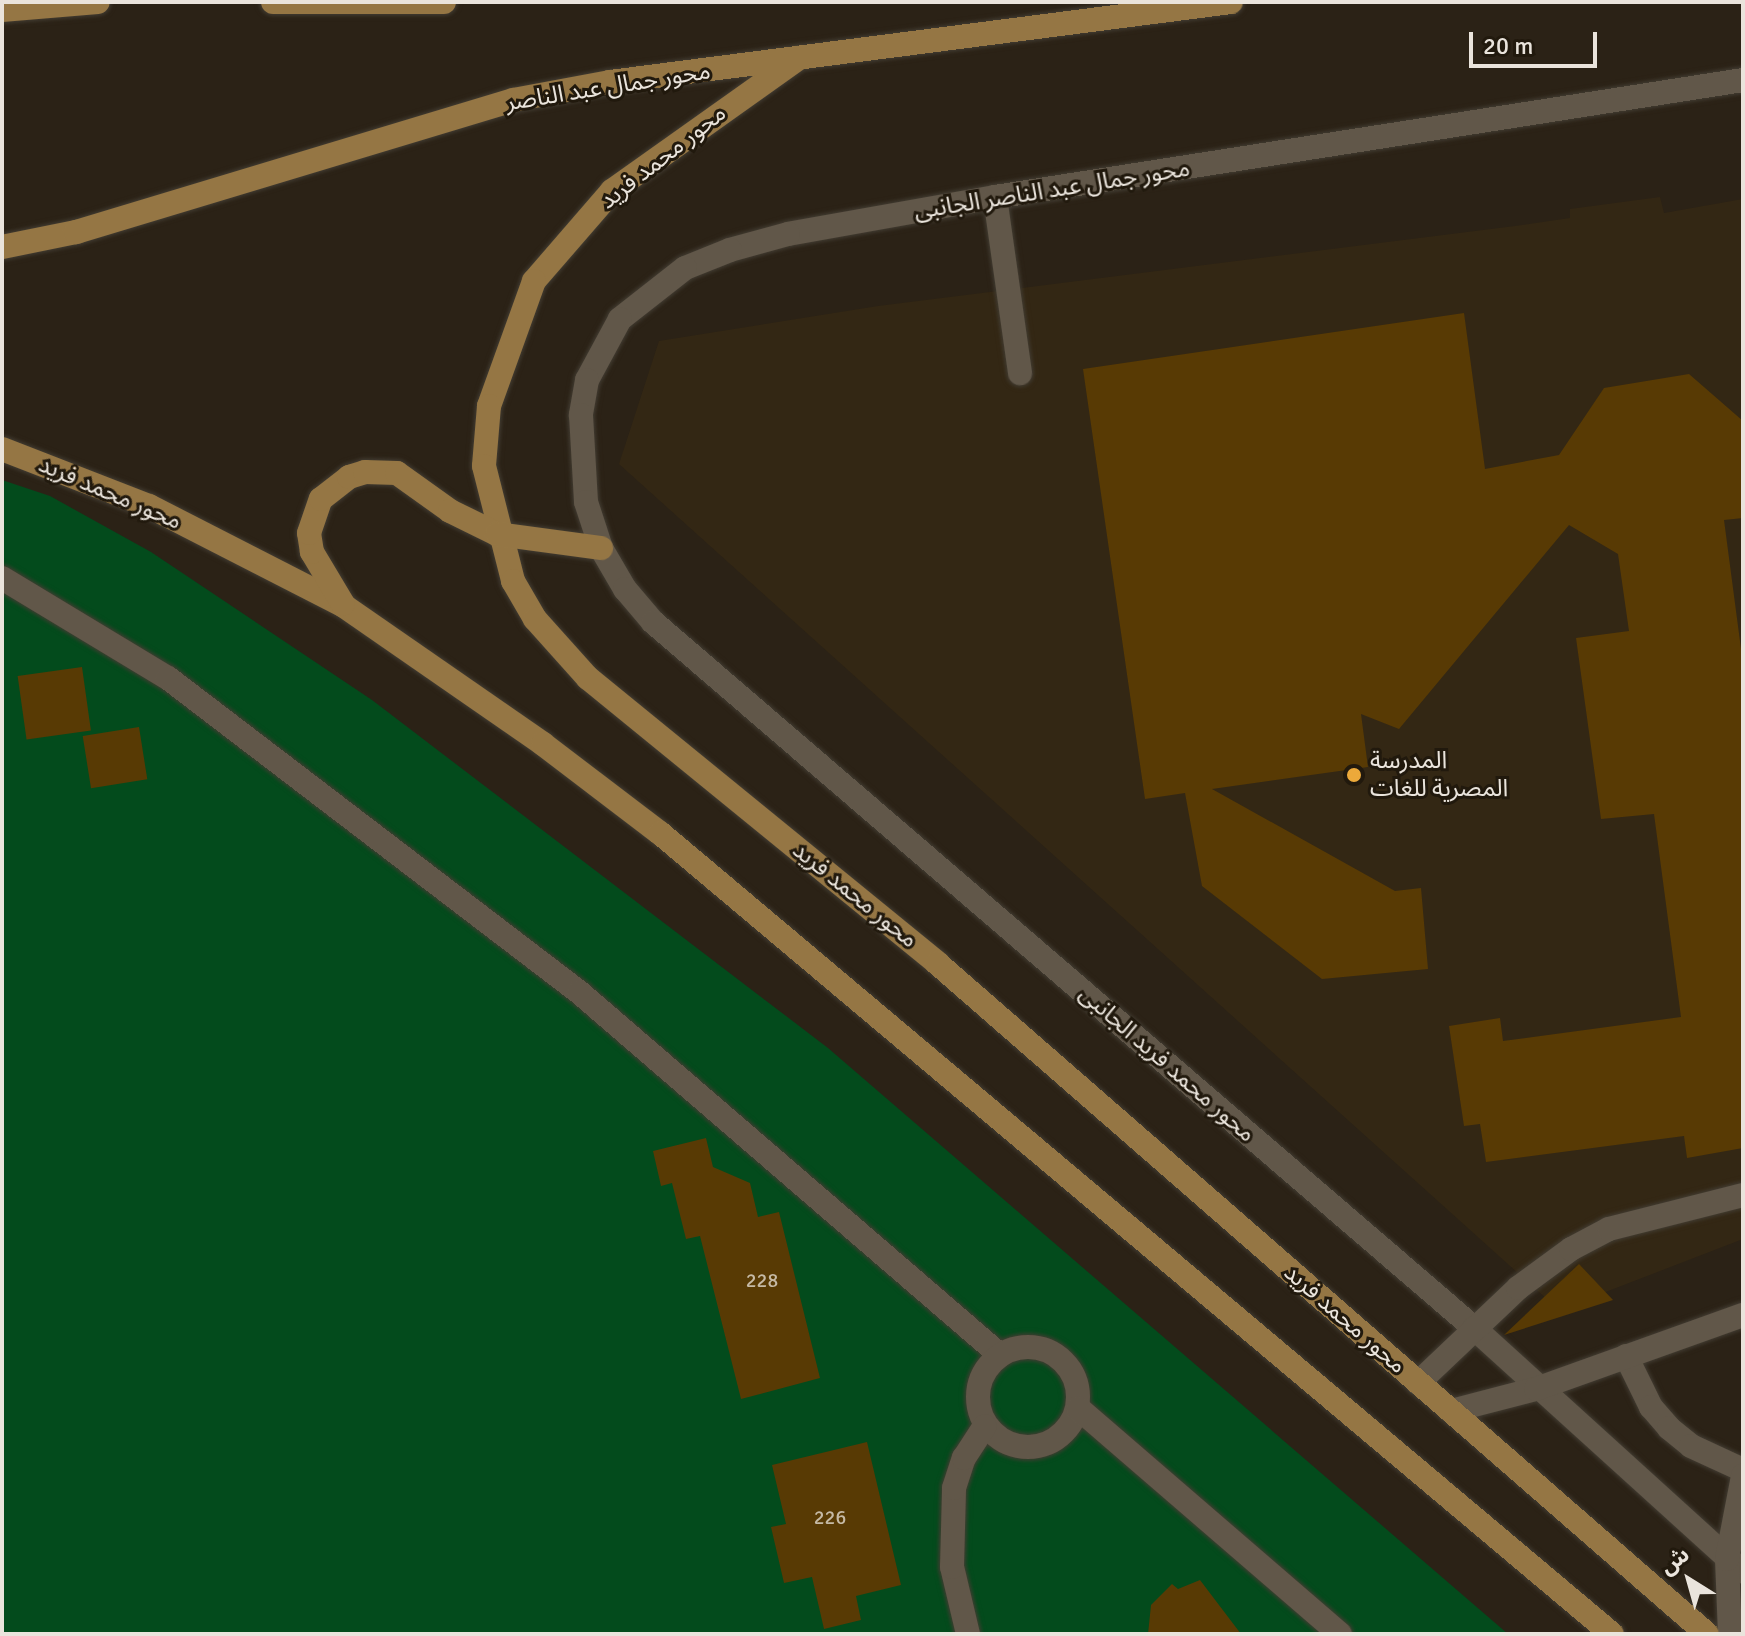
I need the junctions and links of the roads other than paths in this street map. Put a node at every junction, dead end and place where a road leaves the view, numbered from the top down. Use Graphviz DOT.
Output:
graph roads {
  1 [pos="91,2"];
  2 [pos="98,2"];
  3 [pos="273,2"];
  4 [pos="444,2"];
  5 [pos="1231,2"];
  6 [pos="2,10"];
  7 [pos="799,58"];
  8 [pos="1743,80"];
  9 [pos="995,197"];
  10 [pos="2,247"];
  11 [pos="1020,373"];
  12 [pos="2,449"];
  13 [pos="497,534"];
  14 [pos="601,548"];
  15 [pos="2,578"];
  16 [pos="344,606"];
  17 [pos="1743,1195"];
  18 [pos="1743,1315"];
  19 [pos="1474,1328"];
  20 [pos="1000,1355"];
  21 [pos="1626,1356"];
  22 [pos="1418,1383"];
  23 [pos="1536,1389"];
  24 [pos="1078,1408"];
  25 [pos="1451,1411"];
  26 [pos="985,1426"];
  27 [pos="1743,1470"];
  28 [pos="1743,1476"];
  29 [pos="1735,1566"];
  30 [pos="968,1634"];
  31 [pos="1340,1634"];
  32 [pos="1612,1634"];
  33 [pos="1707,1634"];
  34 [pos="1730,1634"];
  1 -- 2 [label="main road"];
  1 -- 6 [label="main road"];
  3 -- 4 [label="main road"];
  5 -- 7 [label="main road, محور جمال عبد الناصر"];
  7 -- 10 [label="main road, محور جمال عبد الناصر"];
  7 -- 13 [label="main road, محور محمد فريد"];
  8 -- 9 [label="street, محور جمال عبد الناصر الجانبى"];
  9 -- 11 [label="street"];
  9 -- 14 [label="street, محور جمال عبد الناصر الجانبى"];
  12 -- 16 [label="main road, محور محمد فريد"];
  13 -- 14 [label="main road"];
  13 -- 16 [label="main road"];
  13 -- 22 [label="main road, محور محمد فريد"];
  14 -- 19 [label="street, محور محمد فريد الجانبى"];
  15 -- 20 [label="street"];
  16 -- 32 [label="main road, محور محمد فريد"];
  17 -- 19 [label="street"];
  18 -- 21 [label="street"];
  19 -- 22 [label="street"];
  19 -- 23 [label="street, محور محمد فريد الجانبى"];
  20 -- 24 [label="street"];
  20 -- 26 [label="street"];
  21 -- 23 [label="street"];
  21 -- 27 [label="street"];
  22 -- 25 [label="main road, محور محمد فريد"];
  23 -- 25 [label="street"];
  23 -- 29 [label="street, محور محمد فريد الجانبى"];
  24 -- 26 [label="street"];
  24 -- 31 [label="street"];
  25 -- 33 [label="main road, محور محمد فريد"];
  26 -- 30 [label="street"];
  28 -- 29 [label="street"];
  29 -- 34 [label="street"];
}
